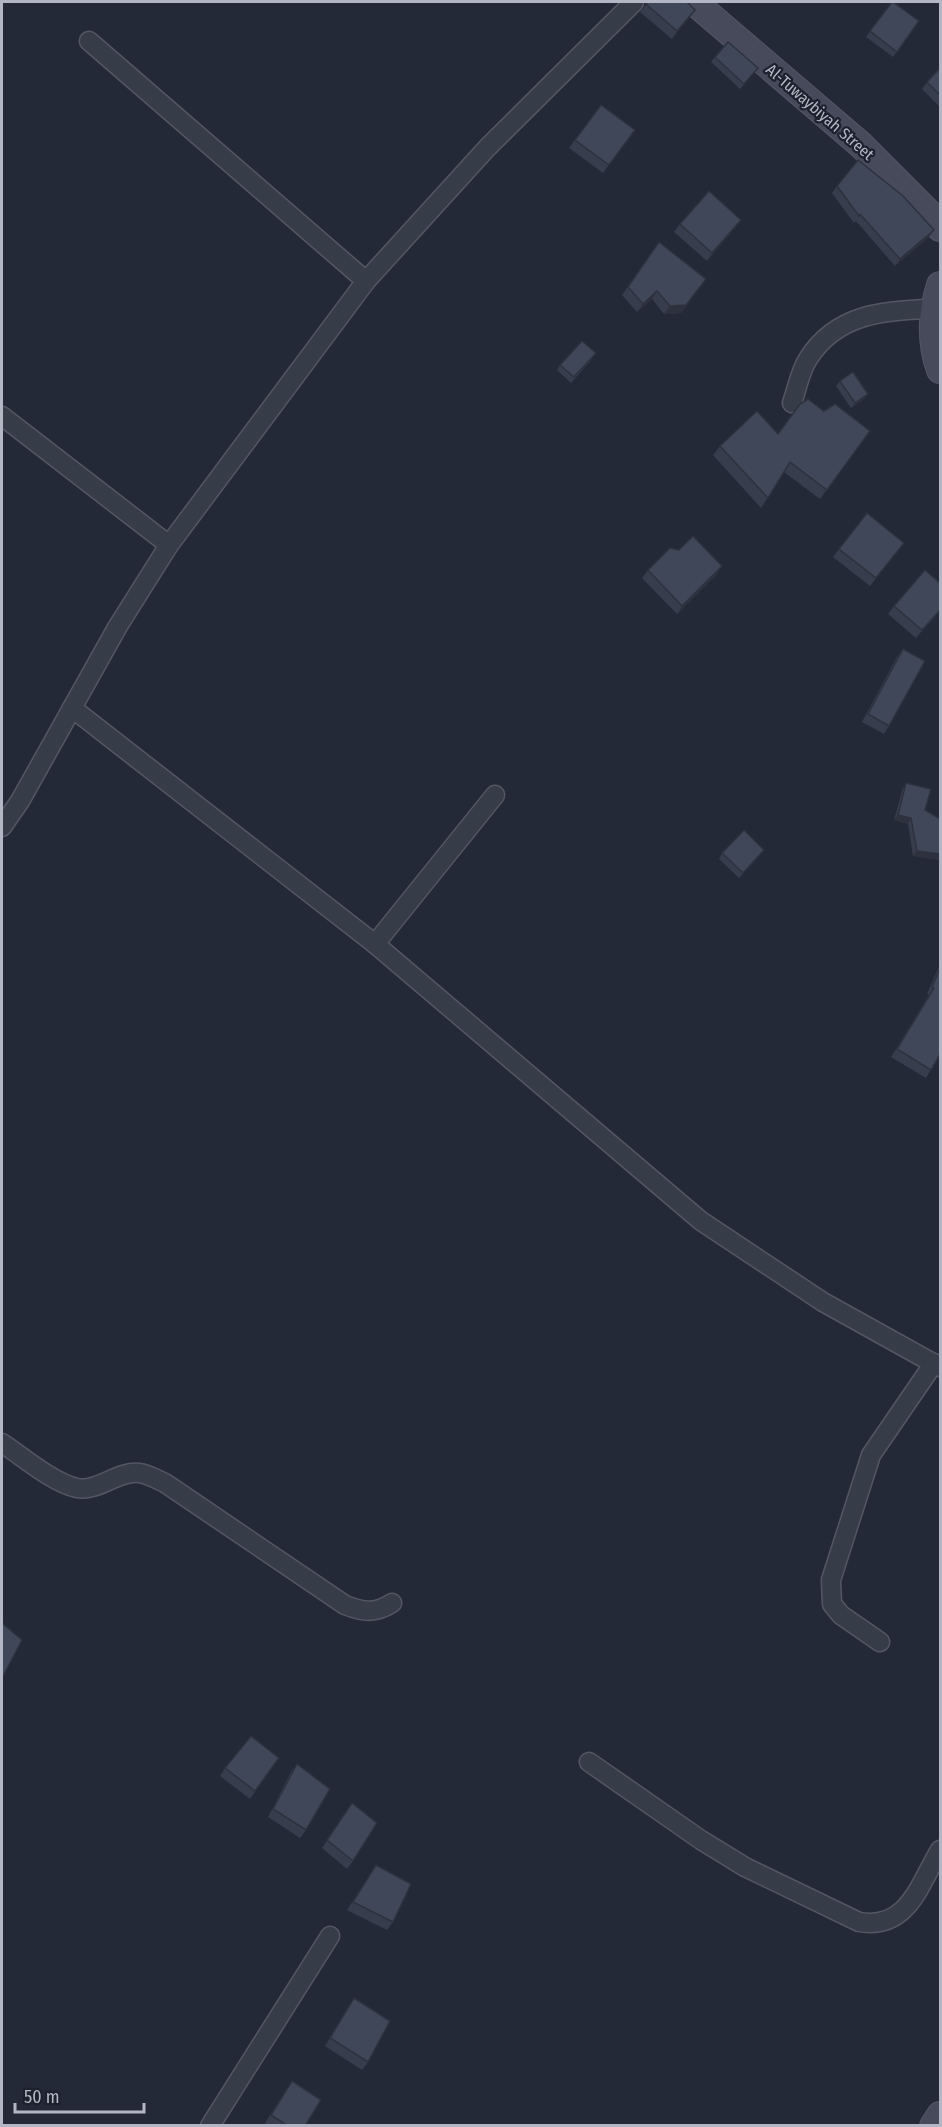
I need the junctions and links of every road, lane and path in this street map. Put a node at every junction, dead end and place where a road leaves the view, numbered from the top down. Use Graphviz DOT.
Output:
graph roads {
  1 [pos="634,2"];
  2 [pos="694,2"];
  3 [pos="89,41"];
  4 [pos="940,228"];
  5 [pos="366,281"];
  6 [pos="936,297"];
  7 [pos="940,370"];
  8 [pos="792,403"];
  9 [pos="2,416"];
  10 [pos="169,545"];
  11 [pos="72,708"];
  12 [pos="495,795"];
  13 [pos="2,827"];
  14 [pos="375,944"];
  15 [pos="937,1365"];
  16 [pos="2,1443"];
  17 [pos="392,1603"];
  18 [pos="880,1642"];
  19 [pos="589,1762"];
  20 [pos="940,1850"];
  21 [pos="330,1936"];
  22 [pos="940,2115"];
  23 [pos="210,2126"];
  24 [pos="933,2126"];
  1 -- 5 [label="street"];
  2 -- 4 [label="street, Al-Tuwaybiyah Street"];
  3 -- 5 [label="street"];
  5 -- 10 [label="street"];
  6 -- 7 [label="street"];
  6 -- 8 [label="street"];
  9 -- 10 [label="street"];
  10 -- 11 [label="street"];
  11 -- 13 [label="street"];
  11 -- 14 [label="street"];
  12 -- 14 [label="street"];
  14 -- 15 [label="street"];
  15 -- 18 [label="street"];
  16 -- 17 [label="street"];
  19 -- 20 [label="street"];
  21 -- 23 [label="street"];
  22 -- 24 [label="street"];
}
